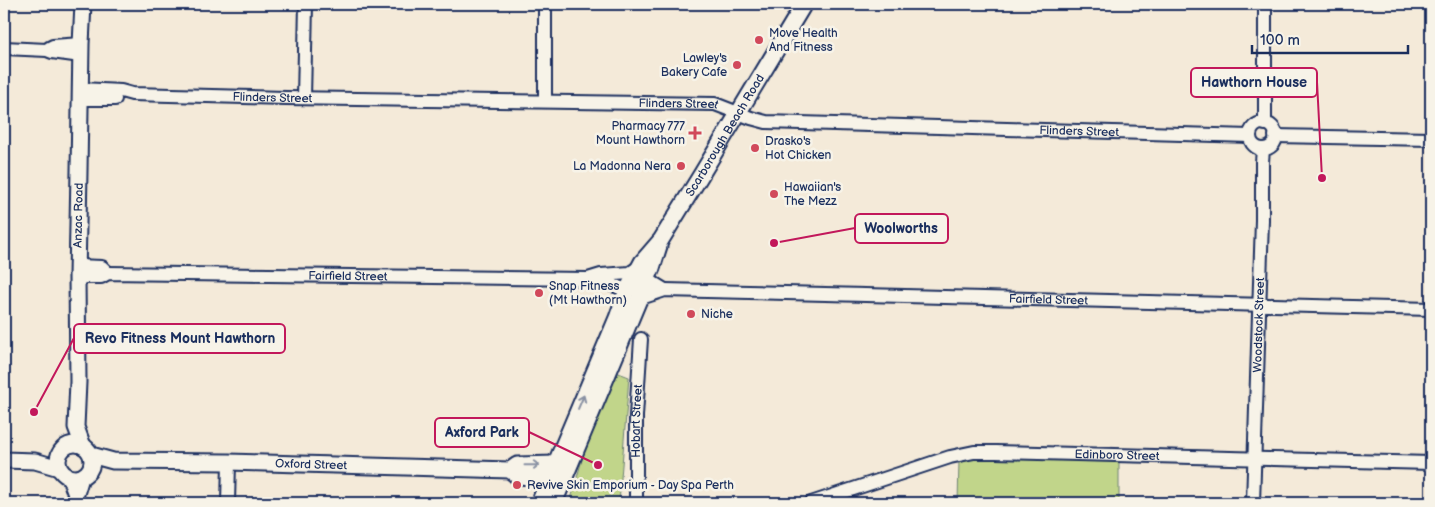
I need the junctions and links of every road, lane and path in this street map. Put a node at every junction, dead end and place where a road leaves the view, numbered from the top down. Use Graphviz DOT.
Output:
graph roads {
  1 [pos="83,4"];
  2 [pos="306,4"];
  3 [pos="545,4"];
  4 [pos="804,4"];
  5 [pos="1265,4"];
  6 [pos="4,48"];
  7 [pos="81,50"];
  8 [pos="81,94"];
  9 [pos="304,98"];
  10 [pos="545,102"];
  11 [pos="738,113"];
  12 [pos="1265,124"];
  13 [pos="1250,136"];
  14 [pos="1276,136"];
  15 [pos="1431,139"];
  16 [pos="1263,149"];
  17 [pos="77,272"];
  18 [pos="643,273"];
  19 [pos="588,279"];
  20 [pos="666,290"];
  21 [pos="633,295"];
  22 [pos="1260,305"];
  23 [pos="1431,309"];
  24 [pos="641,339"];
  25 [pos="76,426"];
  26 [pos="1254,458"];
  27 [pos="4,460"];
  28 [pos="63,461"];
  29 [pos="87,462"];
  30 [pos="229,462"];
  31 [pos="1431,463"];
  32 [pos="559,474"];
  33 [pos="76,501"];
  34 [pos="228,503"];
  35 [pos="539,503"];
  36 [pos="554,503"];
  37 [pos="636,503"];
  38 [pos="811,503"];
  39 [pos="1253,503"];
  1 -- 7 [label="main road, Anzac Road"];
  2 -- 9 [label="street"];
  3 -- 10 [label="street"];
  4 -- 11 [label="main road, Scarborough Beach Road"];
  5 -- 12 [label="street"];
  6 -- 7 [label="street"];
  7 -- 8 [label="main road, Anzac Road"];
  8 -- 9 [label="street, Flinders Street"];
  8 -- 17 [label="main road, Anzac Road"];
  9 -- 10 [label="street, Flinders Street"];
  10 -- 11 [label="street, Flinders Street"];
  11 -- 13 [label="street, Flinders Street"];
  11 -- 18 [label="main road, Scarborough Beach Road"];
  12 -- 13 [label="street"];
  12 -- 14 [label="street"];
  13 -- 16 [label="street"];
  14 -- 15 [label="street"];
  14 -- 16 [label="street"];
  16 -- 22 [label="street, Woodstock Street"];
  17 -- 19 [label="street, Fairfield Street"];
  17 -- 25 [label="main road, Anzac Road"];
  18 -- 19 [label="street, Fairfield Street"];
  18 -- 20 [label="street, Fairfield Street"];
  18 -- 21 [label="main road, Scarborough Beach Road"];
  19 -- 21 [label="street, Fairfield Street"];
  20 -- 21 [label="street, Fairfield Street"];
  20 -- 22 [label="street, Fairfield Street"];
  21 -- 32 [label="main road, Scarborough Beach Road"];
  22 -- 23 [label="street, Fairfield Street"];
  22 -- 26 [label="street, Woodstock Street"];
  24 -- 37 [label="street, Hobart Street"];
  25 -- 28 [label="main road, Anzac Road"];
  25 -- 29 [label="main road, Anzac Road"];
  26 -- 31 [label="street, Edinboro Street"];
  26 -- 38 [label="street, Edinboro Street"];
  26 -- 39 [label="street, Woodstock Street"];
  27 -- 28 [label="main road"];
  28 -- 29 [label="main road"];
  28 -- 29 [label="main road"];
  28 -- 33 [label="street"];
  29 -- 30 [label="main road, Oxford Street"];
  29 -- 33 [label="street"];
  30 -- 32 [label="main road, Oxford Street"];
  30 -- 34 [label="street"];
  32 -- 35 [label="main road, Scarborough Beach Road"];
  32 -- 36 [label="main road, Scarborough Beach Road"];
}
